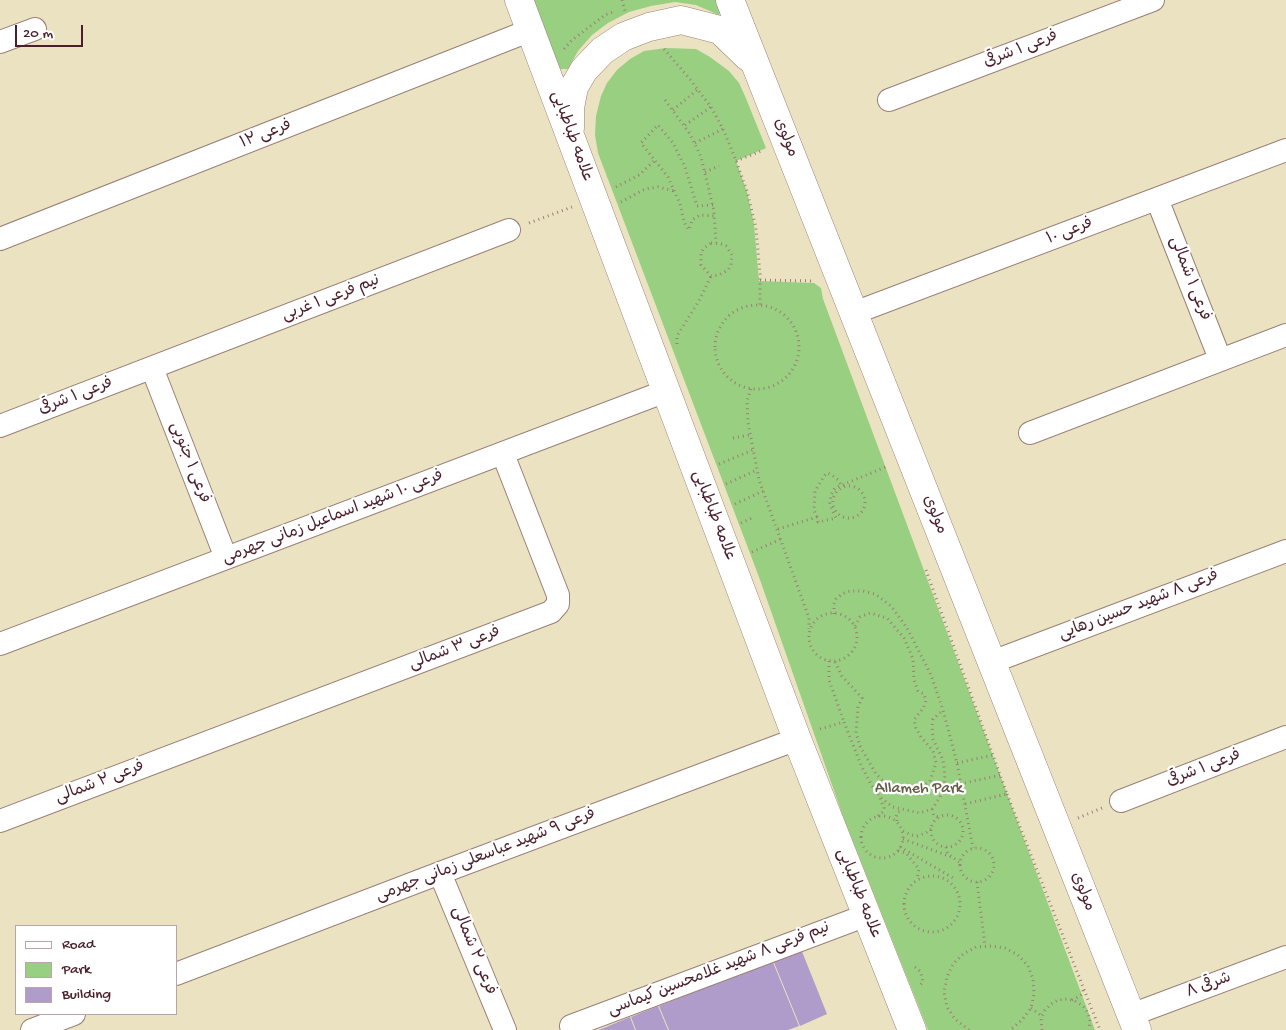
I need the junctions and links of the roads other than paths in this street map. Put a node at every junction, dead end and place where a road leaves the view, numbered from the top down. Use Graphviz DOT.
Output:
graph roads {
  1 [pos="519,0"];
  2 [pos="730,0"];
  3 [pos="1153,0"];
  4 [pos="35,29"];
  5 [pos="531,30"];
  6 [pos="0,42"];
  7 [pos="755,63"];
  8 [pos="889,100"];
  9 [pos="570,134"];
  10 [pos="1286,150"];
  11 [pos="1157,199"];
  12 [pos="509,230"];
  13 [pos="0,239"];
  14 [pos="854,313"];
  15 [pos="1286,334"];
  16 [pos="1220,359"];
  17 [pos="152,368"];
  18 [pos="666,391"];
  19 [pos="0,426"];
  20 [pos="1030,433"];
  21 [pos="503,454"];
  22 [pos="1286,551"];
  23 [pos="226,558"];
  24 [pos="0,644"];
  25 [pos="992,662"];
  26 [pos="805,736"];
  27 [pos="1286,737"];
  28 [pos="200,745"];
  29 [pos="1122,801"];
  30 [pos="0,821"];
  31 [pos="440,873"];
  32 [pos="867,915"];
  33 [pos="1286,957"];
  34 [pos="178,973"];
  35 [pos="71,1015"];
  36 [pos="1134,1023"];
  37 [pos="571,1026"];
  38 [pos="32,1030"];
  39 [pos="505,1030"];
  40 [pos="912,1030"];
  1 -- 5 [label="street, علامه طباطبایی"];
  2 -- 7 [label="street, مولوی"];
  3 -- 8 [label="street, فرعی ۱ شرقی"];
  4 -- 6 [label="street"];
  5 -- 9 [label="street, علامه طباطبایی"];
  5 -- 13 [label="street, فرعی ۱۲"];
  7 -- 9 [label="street"];
  7 -- 14 [label="street, مولوی"];
  9 -- 18 [label="street, علامه طباطبایی"];
  10 -- 11 [label="street, فرعی ۱۰"];
  11 -- 14 [label="street, فرعی ۱۰"];
  11 -- 16 [label="street, فرعی ۱ شمالی"];
  12 -- 17 [label="street, نیم فرعی ۱ غربی"];
  14 -- 25 [label="street, مولوی"];
  15 -- 16 [label="street"];
  16 -- 20 [label="street"];
  17 -- 19 [label="street, فرعی ۱ شرقی"];
  17 -- 23 [label="street, فرعی ۱ جنوبی"];
  18 -- 21 [label="street, فرعی ۱۰ شهید اسماعیل زمانی جهرمی"];
  18 -- 26 [label="street, علامه طباطبایی"];
  21 -- 23 [label="street, فرعی ۱۰ شهید اسماعیل زمانی جهرمی"];
  21 -- 28 [label="street, فرعی ۳ شمالی"];
  22 -- 25 [label="street, فرعی ۸ شهید حسین رهایی"];
  23 -- 24 [label="street, فرعی ۱۰ شهید اسماعیل زمانی جهرمی"];
  25 -- 36 [label="street, مولوی"];
  26 -- 31 [label="street, فرعی ۹ شهید عباسعلی زمانی جهرمی"];
  26 -- 32 [label="street, علامه طباطبایی"];
  27 -- 29 [label="street, فرعی ۱ شرقی"];
  28 -- 30 [label="street, فرعی ۲ شمالی"];
  31 -- 34 [label="street, فرعی ۹ شهید عباسعلی زمانی جهرمی"];
  31 -- 39 [label="street, فرعی ۲ شمالی"];
  32 -- 37 [label="street, نیم فرعی ۸ شهید غلامحسین کیماسی"];
  32 -- 40 [label="street, علامه طباطبایی"];
  33 -- 36 [label="street, ۸ شرقی"];
  35 -- 38 [label="street"];
}
